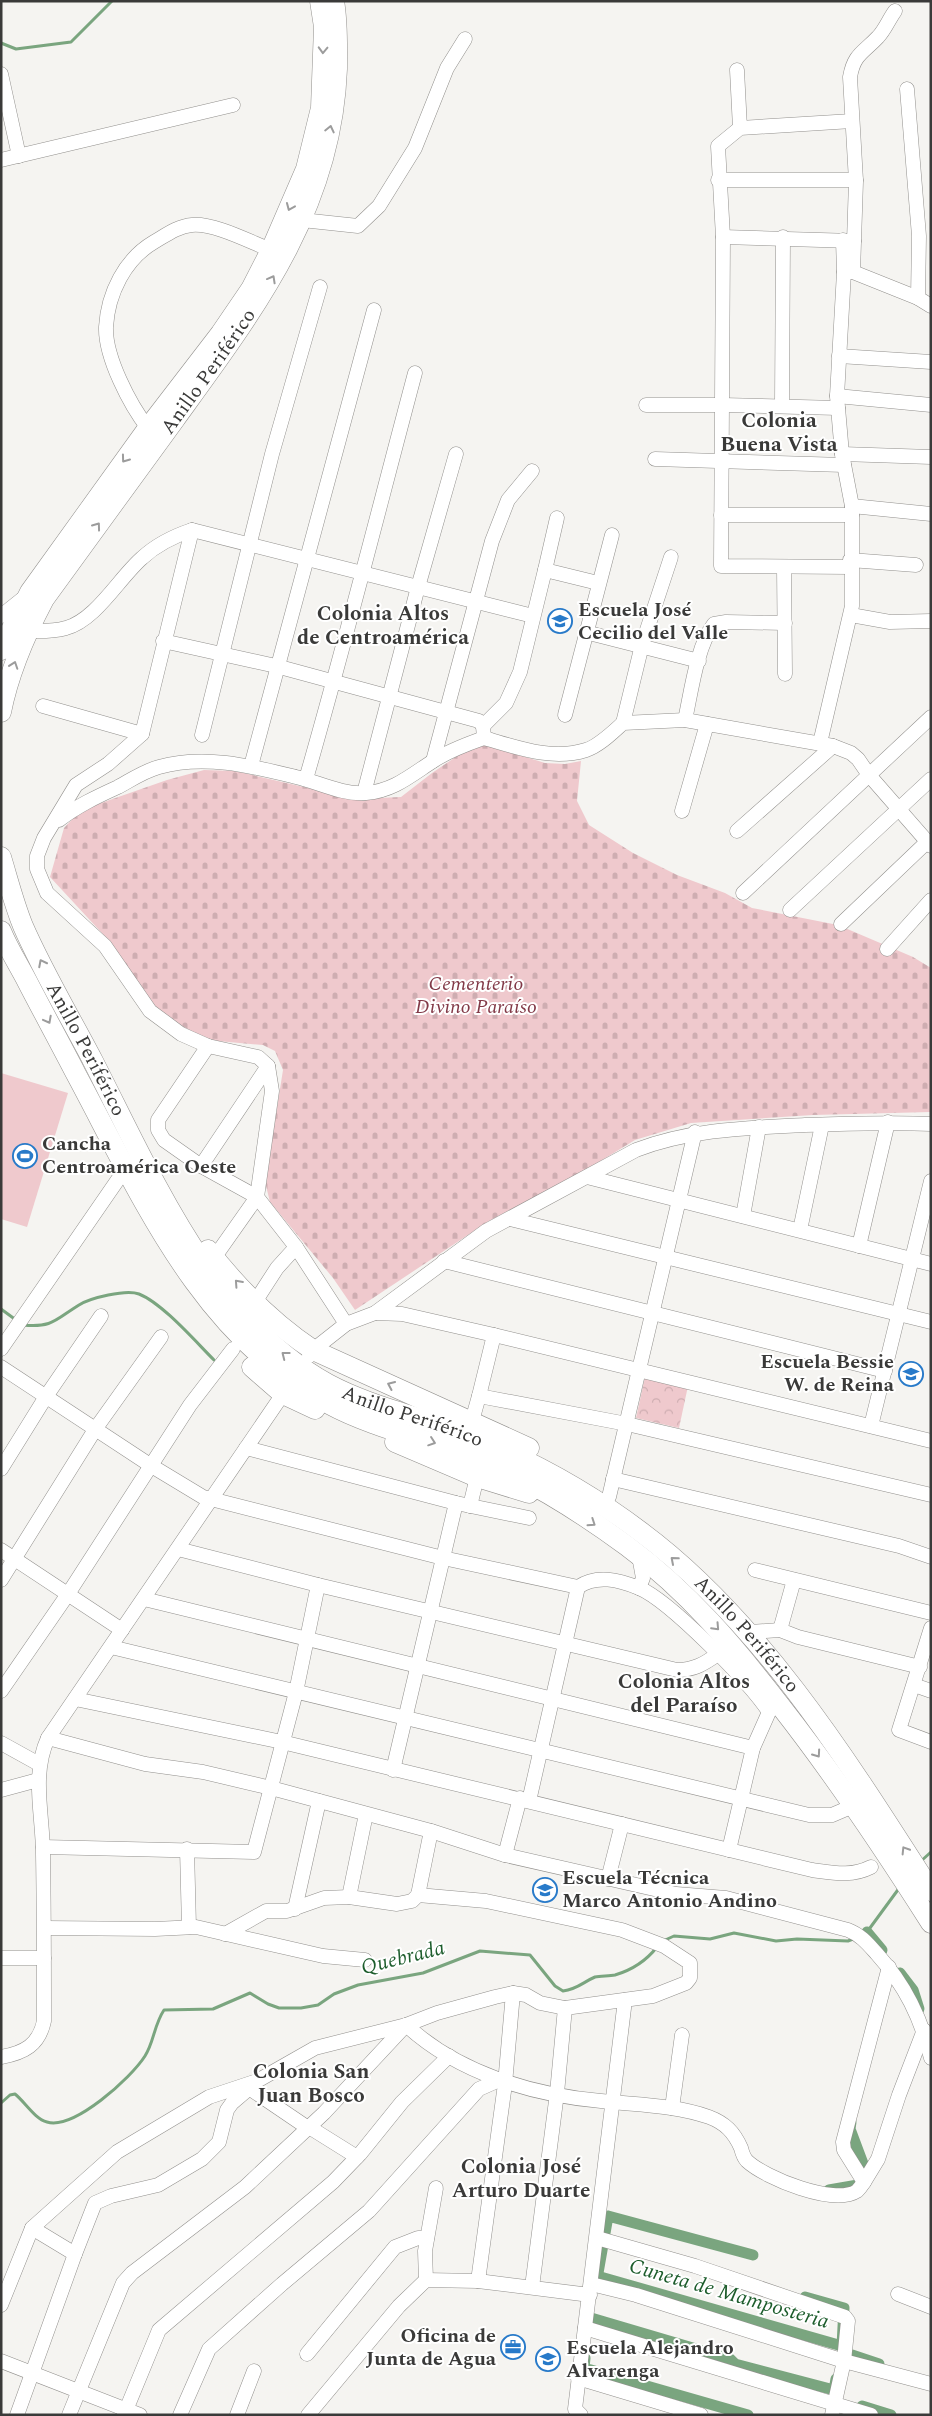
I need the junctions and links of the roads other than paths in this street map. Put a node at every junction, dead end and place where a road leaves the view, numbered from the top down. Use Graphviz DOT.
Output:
graph roads {
  1 [pos="320,1"];
  2 [pos="334,1"];
  3 [pos="895,11"];
  4 [pos="465,39"];
  5 [pos="737,70"];
  6 [pos="1,74"];
  7 [pos="907,89"];
  8 [pos="233,105"];
  9 [pos="852,121"];
  10 [pos="740,128"];
  11 [pos="19,156"];
  12 [pos="1,160"];
  13 [pos="718,180"];
  14 [pos="856,180"];
  15 [pos="302,220"];
  16 [pos="723,237"];
  17 [pos="783,237"];
  18 [pos="849,240"];
  19 [pos="271,250"];
  20 [pos="849,272"];
  21 [pos="320,287"];
  22 [pos="918,298"];
  23 [pos="931,306"];
  24 [pos="374,310"];
  25 [pos="839,356"];
  26 [pos="931,362"];
  27 [pos="415,373"];
  28 [pos="838,402"];
  29 [pos="723,405"];
  30 [pos="931,405"];
  31 [pos="646,406"];
  32 [pos="782,406"];
  33 [pos="148,428"];
  34 [pos="456,454"];
  35 [pos="931,457"];
  36 [pos="655,459"];
  37 [pos="843,459"];
  38 [pos="721,460"];
  39 [pos="532,471"];
  40 [pos="852,510"];
  41 [pos="931,514"];
  42 [pos="721,515"];
  43 [pos="557,518"];
  44 [pos="192,530"];
  45 [pos="612,535"];
  46 [pos="250,545"];
  47 [pos="671,557"];
  48 [pos="306,559"];
  49 [pos="850,564"];
  50 [pos="916,565"];
  51 [pos="784,567"];
  52 [pos="545,570"];
  53 [pos="361,574"];
  54 [pos="598,583"];
  55 [pos="418,587"];
  56 [pos="30,592"];
  57 [pos="475,600"];
  58 [pos="851,615"];
  59 [pos="1,616"];
  60 [pos="533,616"];
  61 [pos="931,621"];
  62 [pos="785,623"];
  63 [pos="27,631"];
  64 [pos="585,632"];
  65 [pos="163,641"];
  66 [pos="642,645"];
  67 [pos="1,650"];
  68 [pos="222,654"];
  69 [pos="699,661"];
  70 [pos="276,666"];
  71 [pos="785,674"];
  72 [pos="334,684"];
  73 [pos="389,698"];
  74 [pos="43,706"];
  75 [pos="446,711"];
  76 [pos="1,712"];
  77 [pos="565,715"];
  78 [pos="931,717"];
  79 [pos="685,720"];
  80 [pos="623,723"];
  81 [pos="707,724"];
  82 [pos="484,732"];
  83 [pos="142,734"];
  84 [pos="202,736"];
  85 [pos="826,744"];
  86 [pos="433,761"];
  87 [pos="251,766"];
  88 [pos="869,775"];
  89 [pos="306,779"];
  90 [pos="931,779"];
  91 [pos="364,793"];
  92 [pos="898,808"];
  93 [pos="682,811"];
  94 [pos="52,826"];
  95 [pos="737,831"];
  96 [pos="929,844"];
  97 [pos="1,857"];
  98 [pos="743,893"];
  99 [pos="931,900"];
  100 [pos="790,910"];
  101 [pos="841,924"];
  102 [pos="1,931"];
  103 [pos="887,949"];
  104 [pos="208,1046"];
  105 [pos="268,1066"];
  106 [pos="105,1084"];
  107 [pos="90,1100"];
  108 [pos="888,1122"];
  109 [pos="931,1124"];
  110 [pos="822,1125"];
  111 [pos="759,1127"];
  112 [pos="695,1132"];
  113 [pos="201,1166"];
  114 [pos="587,1177"];
  115 [pos="119,1178"];
  116 [pos="931,1181"];
  117 [pos="257,1197"];
  118 [pos="680,1200"];
  119 [pos="743,1216"];
  120 [pos="510,1219"];
  121 [pos="800,1230"];
  122 [pos="859,1246"];
  123 [pos="296,1247"];
  124 [pos="214,1258"];
  125 [pos="666,1259"];
  126 [pos="912,1259"];
  127 [pos="444,1260"];
  128 [pos="931,1264"];
  129 [pos="255,1302"];
  130 [pos="651,1312"];
  131 [pos="375,1313"];
  132 [pos="898,1314"];
  133 [pos="101,1316"];
  134 [pos="931,1322"];
  135 [pos="346,1324"];
  136 [pos="494,1335"];
  137 [pos="161,1337"];
  138 [pos="1,1349"];
  139 [pos="233,1349"];
  140 [pos="310,1356"];
  141 [pos="1,1367"];
  142 [pos="640,1370"];
  143 [pos="885,1371"];
  144 [pos="284,1393"];
  145 [pos="47,1395"];
  146 [pos="479,1396"];
  147 [pos="472,1421"];
  148 [pos="627,1424"];
  149 [pos="871,1426"];
  150 [pos="96,1428"];
  151 [pos="931,1441"];
  152 [pos="246,1448"];
  153 [pos="150,1465"];
  154 [pos="1,1469"];
  155 [pos="477,1477"];
  156 [pos="611,1488"];
  157 [pos="931,1495"];
  158 [pos="213,1499"];
  159 [pos="463,1504"];
  160 [pos="564,1505"];
  161 [pos="529,1518"];
  162 [pos="642,1532"];
  163 [pos="178,1549"];
  164 [pos="1,1550"];
  165 [pos="639,1556"];
  166 [pos="931,1557"];
  167 [pos="443,1558"];
  168 [pos="16,1559"];
  169 [pos="755,1570"];
  170 [pos="1,1580"];
  171 [pos="794,1580"];
  172 [pos="318,1585"];
  173 [pos="578,1587"];
  174 [pos="638,1588"];
  175 [pos="68,1594"];
  176 [pos="144,1599"];
  177 [pos="431,1612"];
  178 [pos="931,1613"];
  179 [pos="122,1630"];
  180 [pos="780,1630"];
  181 [pos="750,1632"];
  182 [pos="930,1632"];
  183 [pos="306,1640"];
  184 [pos="566,1643"];
  185 [pos="111,1647"];
  186 [pos="718,1654"];
  187 [pos="419,1666"];
  188 [pos="920,1667"];
  189 [pos="914,1684"];
  190 [pos="1,1691"];
  191 [pos="931,1691"];
  192 [pos="296,1692"];
  193 [pos="553,1697"];
  194 [pos="75,1699"];
  195 [pos="406,1718"];
  196 [pos="48,1738"];
  197 [pos="282,1742"];
  198 [pos="931,1742"];
  199 [pos="1,1743"];
  200 [pos="753,1748"];
  201 [pos="540,1750"];
  202 [pos="39,1764"];
  203 [pos="393,1770"];
  204 [pos="38,1780"];
  205 [pos="271,1788"];
  206 [pos="1,1790"];
  207 [pos="524,1799"];
  208 [pos="742,1799"];
  209 [pos="318,1801"];
  210 [pos="853,1806"];
  211 [pos="366,1814"];
  212 [pos="622,1824"];
  213 [pos="431,1831"];
  214 [pos="43,1847"];
  215 [pos="187,1849"];
  216 [pos="729,1850"];
  217 [pos="505,1855"];
  218 [pos="871,1867"];
  219 [pos="608,1879"];
  220 [pos="931,1891"];
  221 [pos="418,1895"];
  222 [pos="350,1897"];
  223 [pos="295,1909"];
  224 [pos="931,1923"];
  225 [pos="189,1927"];
  226 [pos="45,1928"];
  227 [pos="225,1934"];
  228 [pos="1,1958"];
  229 [pos="44,1958"];
  230 [pos="365,1960"];
  231 [pos="889,1967"];
  232 [pos="513,1993"];
  233 [pos="625,2000"];
  234 [pos="565,2008"];
  235 [pos="406,2025"];
  236 [pos="924,2030"];
  237 [pos="682,2035"];
  238 [pos="450,2056"];
  239 [pos="1,2057"];
  240 [pos="931,2058"];
  241 [pos="502,2083"];
  242 [pos="253,2085"];
  243 [pos="556,2097"];
  244 [pos="613,2103"];
  245 [pos="672,2108"];
  246 [pos="308,2128"];
  247 [pos="357,2157"];
  248 [pos="862,2179"];
  249 [pos="436,2188"];
  250 [pos="32,2228"];
  251 [pos="427,2238"];
  252 [pos="602,2239"];
  253 [pos="75,2254"];
  254 [pos="426,2280"];
  255 [pos="478,2281"];
  256 [pos="532,2287"];
  257 [pos="594,2288"];
  258 [pos="898,2294"];
  259 [pos="1,2305"];
  260 [pos="931,2306"];
  261 [pos="590,2329"];
  262 [pos="307,2354"];
  263 [pos="1,2361"];
  264 [pos="849,2362"];
  265 [pos="254,2371"];
  266 [pos="31,2373"];
  267 [pos="578,2378"];
  268 [pos="931,2384"];
  269 [pos="78,2391"];
  270 [pos="838,2408"];
  271 [pos="125,2412"];
  272 [pos="17,2415"];
  273 [pos="69,2415"];
  274 [pos="140,2415"];
  275 [pos="180,2415"];
  276 [pos="237,2415"];
  277 [pos="308,2415"];
  278 [pos="581,2415"];
  279 [pos="701,2415"];
  280 [pos="871,2415"];
  1 -- 19 [label="highway, Anillo Periférico, one-way"];
  15 -- 2 [label="highway, Anillo Periférico, one-way"];
  3 -- 9 [label="street"];
  4 -- 15 [label="street"];
  5 -- 10 [label="street"];
  6 -- 11 [label="street"];
  7 -- 22 [label="street"];
  8 -- 11 [label="street"];
  9 -- 10 [label="street"];
  9 -- 14 [label="street"];
  10 -- 13 [label="street"];
  11 -- 12 [label="street"];
  13 -- 14 [label="street"];
  13 -- 16 [label="street"];
  14 -- 18 [label="street"];
  63 -- 15 [label="highway, Anillo Periférico, one-way"];
  16 -- 17 [label="street"];
  16 -- 29 [label="street"];
  17 -- 18 [label="street"];
  17 -- 32 [label="street"];
  18 -- 20 [label="street"];
  19 -- 33 [label="highway, Anillo Periférico"];
  19 -- 33 [label="street"];
  20 -- 22 [label="street"];
  20 -- 25 [label="street"];
  21 -- 46 [label="street"];
  22 -- 23 [label="street"];
  24 -- 48 [label="street"];
  25 -- 26 [label="street"];
  25 -- 28 [label="street"];
  27 -- 53 [label="street"];
  28 -- 30 [label="street"];
  28 -- 32 [label="street"];
  28 -- 37 [label="street"];
  29 -- 31 [label="street"];
  29 -- 32 [label="street"];
  29 -- 38 [label="street"];
  33 -- 56 [label="highway, Anillo Periférico, one-way"];
  34 -- 55 [label="street"];
  35 -- 37 [label="street"];
  36 -- 38 [label="street"];
  37 -- 38 [label="street"];
  37 -- 40 [label="street"];
  38 -- 42 [label="street"];
  39 -- 57 [label="street"];
  40 -- 41 [label="street"];
  40 -- 42 [label="street"];
  40 -- 49 [label="street"];
  42 -- 51 [label="street"];
  43 -- 52 [label="street"];
  44 -- 46 [label="street"];
  44 -- 63 [label="street"];
  44 -- 65 [label="street"];
  45 -- 54 [label="street"];
  46 -- 48 [label="street"];
  46 -- 68 [label="street"];
  47 -- 66 [label="street"];
  48 -- 53 [label="street"];
  48 -- 70 [label="street"];
  49 -- 50 [label="street"];
  49 -- 51 [label="street"];
  49 -- 58 [label="street"];
  51 -- 62 [label="street"];
  52 -- 54 [label="street"];
  52 -- 60 [label="street"];
  53 -- 55 [label="street"];
  53 -- 72 [label="street"];
  54 -- 64 [label="street"];
  55 -- 57 [label="street"];
  55 -- 73 [label="street"];
  56 -- 59 [label="street"];
  56 -- 67 [label="highway, Anillo Periférico"];
  57 -- 60 [label="street"];
  57 -- 75 [label="street"];
  58 -- 61 [label="street"];
  58 -- 85 [label="street"];
  60 -- 82 [label="street"];
  62 -- 69 [label="street"];
  62 -- 71 [label="street"];
  76 -- 63 [label="highway, Anillo Periférico, one-way"];
  64 -- 66 [label="street"];
  64 -- 77 [label="street"];
  65 -- 68 [label="street"];
  65 -- 83 [label="street"];
  66 -- 69 [label="street"];
  66 -- 80 [label="street"];
  68 -- 70 [label="street"];
  68 -- 84 [label="street"];
  69 -- 79 [label="street"];
  70 -- 72 [label="street"];
  70 -- 87 [label="street"];
  72 -- 73 [label="street"];
  72 -- 89 [label="street"];
  73 -- 75 [label="street"];
  73 -- 91 [label="street"];
  74 -- 83 [label="street"];
  75 -- 82 [label="street"];
  75 -- 86 [label="street"];
  78 -- 88 [label="street"];
  79 -- 80 [label="street"];
  79 -- 81 [label="street"];
  80 -- 82 [label="street"];
  81 -- 85 [label="street"];
  81 -- 93 [label="street"];
  82 -- 86 [label="street"];
  83 -- 94 [label="street"];
  85 -- 88 [label="street"];
  85 -- 95 [label="street"];
  86 -- 91 [label="street"];
  87 -- 89 [label="street"];
  87 -- 94 [label="street"];
  88 -- 92 [label="street"];
  88 -- 98 [label="street"];
  89 -- 91 [label="street"];
  90 -- 92 [label="street"];
  92 -- 96 [label="street"];
  92 -- 100 [label="street"];
  94 -- 104 [label="street"];
  96 -- 101 [label="street"];
  106 -- 97 [label="highway, Anillo Periférico, one-way"];
  99 -- 103 [label="street"];
  102 -- 107 [label="highway, Anillo Periférico, one-way"];
  104 -- 105 [label="street"];
  104 -- 113 [label="street"];
  105 -- 113 [label="street"];
  105 -- 117 [label="street"];
  106 -- 124 [label="highway"];
  162 -- 106 [label="highway, Anillo Periférico, one-way"];
  107 -- 115 [label="highway"];
  107 -- 160 [label="highway, Anillo Periférico, one-way"];
  108 -- 109 [label="street"];
  108 -- 110 [label="street"];
  108 -- 122 [label="street"];
  110 -- 111 [label="street"];
  110 -- 121 [label="street"];
  111 -- 112 [label="street"];
  111 -- 119 [label="street"];
  112 -- 114 [label="street"];
  112 -- 118 [label="street"];
  113 -- 117 [label="street"];
  114 -- 118 [label="street"];
  114 -- 120 [label="street"];
  115 -- 138 [label="street"];
  115 -- 139 [label="highway"];
  116 -- 126 [label="street"];
  117 -- 123 [label="street"];
  117 -- 124 [label="street"];
  118 -- 119 [label="street"];
  118 -- 125 [label="street"];
  119 -- 121 [label="street"];
  120 -- 125 [label="street"];
  120 -- 127 [label="street"];
  121 -- 122 [label="street"];
  122 -- 126 [label="street"];
  123 -- 129 [label="street"];
  123 -- 135 [label="street"];
  129 -- 124 [label="highway, one-way"];
  125 -- 130 [label="street"];
  125 -- 132 [label="street"];
  126 -- 128 [label="street"];
  126 -- 132 [label="street"];
  127 -- 130 [label="street"];
  127 -- 131 [label="street"];
  129 -- 140 [label="highway"];
  130 -- 142 [label="street"];
  130 -- 143 [label="street"];
  131 -- 135 [label="street"];
  131 -- 136 [label="street"];
  132 -- 134 [label="street"];
  132 -- 143 [label="street"];
  133 -- 145 [label="street"];
  135 -- 140 [label="street"];
  136 -- 142 [label="street"];
  136 -- 146 [label="street"];
  137 -- 150 [label="street"];
  139 -- 144 [label="highway"];
  139 -- 153 [label="street"];
  147 -- 140 [label="highway, one-way"];
  141 -- 145 [label="street"];
  142 -- 148 [label="street"];
  142 -- 149 [label="street"];
  143 -- 149 [label="street"];
  144 -- 152 [label="street"];
  144 -- 155 [label="highway"];
  145 -- 150 [label="street"];
  145 -- 154 [label="street"];
  146 -- 147 [label="street"];
  146 -- 148 [label="street"];
  147 -- 156 [label="highway"];
  148 -- 156 [label="street"];
  148 -- 157 [label="street"];
  149 -- 151 [label="street"];
  150 -- 153 [label="street"];
  150 -- 168 [label="street"];
  152 -- 158 [label="street"];
  152 -- 159 [label="street"];
  153 -- 158 [label="street"];
  153 -- 175 [label="street"];
  155 -- 159 [label="street"];
  155 -- 160 [label="highway"];
  156 -- 162 [label="highway"];
  156 -- 166 [label="street"];
  158 -- 163 [label="street"];
  158 -- 167 [label="street"];
  159 -- 161 [label="street"];
  159 -- 167 [label="street"];
  160 -- 165 [label="highway, Anillo Periférico, one-way"];
  181 -- 162 [label="highway, Anillo Periférico, one-way"];
  163 -- 172 [label="street"];
  163 -- 176 [label="street"];
  164 -- 168 [label="street"];
  165 -- 174 [label="street"];
  165 -- 210 [label="highway, Anillo Periférico, one-way"];
  167 -- 173 [label="street"];
  167 -- 177 [label="street"];
  168 -- 170 [label="street"];
  168 -- 175 [label="street"];
  169 -- 171 [label="street"];
  171 -- 178 [label="street"];
  171 -- 180 [label="street"];
  172 -- 177 [label="street"];
  172 -- 183 [label="street"];
  173 -- 174 [label="street"];
  173 -- 184 [label="street"];
  174 -- 186 [label="street"];
  175 -- 179 [label="street"];
  175 -- 190 [label="street"];
  176 -- 179 [label="street"];
  176 -- 183 [label="street"];
  177 -- 184 [label="street"];
  177 -- 187 [label="street"];
  179 -- 185 [label="street"];
  180 -- 181 [label="street"];
  180 -- 188 [label="street"];
  220 -- 181 [label="highway, Anillo Periférico, one-way"];
  182 -- 188 [label="street"];
  183 -- 187 [label="street"];
  183 -- 192 [label="street"];
  184 -- 186 [label="street"];
  184 -- 193 [label="street"];
  185 -- 192 [label="street"];
  185 -- 194 [label="street"];
  186 -- 200 [label="street"];
  187 -- 193 [label="street"];
  187 -- 195 [label="street"];
  188 -- 189 [label="street"];
  189 -- 191 [label="street"];
  189 -- 198 [label="street"];
  192 -- 195 [label="street"];
  192 -- 197 [label="street"];
  193 -- 200 [label="street"];
  193 -- 201 [label="street"];
  194 -- 196 [label="street"];
  194 -- 197 [label="street"];
  195 -- 201 [label="street"];
  195 -- 203 [label="street"];
  196 -- 202 [label="street"];
  196 -- 205 [label="street"];
  197 -- 203 [label="street"];
  197 -- 205 [label="street"];
  199 -- 202 [label="street"];
  200 -- 208 [label="street"];
  201 -- 207 [label="street"];
  201 -- 208 [label="street"];
  202 -- 204 [label="street"];
  203 -- 207 [label="street"];
  204 -- 206 [label="street"];
  204 -- 214 [label="street"];
  205 -- 209 [label="street"];
  205 -- 215 [label="street"];
  207 -- 212 [label="street"];
  207 -- 217 [label="street"];
  208 -- 210 [label="street"];
  208 -- 216 [label="street"];
  209 -- 211 [label="street"];
  209 -- 223 [label="street"];
  210 -- 224 [label="highway, Anillo Periférico"];
  211 -- 213 [label="street"];
  211 -- 222 [label="street"];
  212 -- 216 [label="street"];
  212 -- 219 [label="street"];
  213 -- 217 [label="street"];
  213 -- 221 [label="street"];
  214 -- 215 [label="street"];
  214 -- 226 [label="street"];
  215 -- 225 [label="street"];
  216 -- 218 [label="street"];
  217 -- 219 [label="street"];
  219 -- 231 [label="street"];
  221 -- 222 [label="street"];
  221 -- 233 [label="street"];
  222 -- 223 [label="street"];
  223 -- 227 [label="street"];
  225 -- 226 [label="street"];
  225 -- 227 [label="street"];
  226 -- 229 [label="street"];
  227 -- 230 [label="street"];
  228 -- 229 [label="street"];
  229 -- 239 [label="street"];
  231 -- 236 [label="street"];
  231 -- 248 [label="street"];
  232 -- 234 [label="street"];
  232 -- 235 [label="street"];
  232 -- 241 [label="street"];
  233 -- 234 [label="street"];
  233 -- 244 [label="street"];
  234 -- 243 [label="street"];
  235 -- 238 [label="street"];
  235 -- 242 [label="street"];
  235 -- 246 [label="street"];
  236 -- 240 [label="street"];
  236 -- 248 [label="street"];
  237 -- 245 [label="street"];
  238 -- 241 [label="street"];
  238 -- 247 [label="street"];
  241 -- 243 [label="street"];
  241 -- 255 [label="street"];
  241 -- 275 [label="street"];
  242 -- 246 [label="street"];
  242 -- 250 [label="street"];
  242 -- 253 [label="street"];
  243 -- 244 [label="street"];
  243 -- 256 [label="street"];
  244 -- 245 [label="street"];
  244 -- 252 [label="street"];
  245 -- 248 [label="street"];
  246 -- 247 [label="street"];
  246 -- 269 [label="street"];
  247 -- 271 [label="street"];
  249 -- 251 [label="street"];
  250 -- 253 [label="street"];
  250 -- 259 [label="street"];
  251 -- 254 [label="street"];
  251 -- 262 [label="street"];
  252 -- 257 [label="street"];
  252 -- 264 [label="street"];
  253 -- 266 [label="street"];
  254 -- 255 [label="street"];
  254 -- 277 [label="street"];
  255 -- 256 [label="street"];
  256 -- 257 [label="street"];
  257 -- 261 [label="street"];
  257 -- 264 [label="street"];
  258 -- 260 [label="street"];
  261 -- 267 [label="street"];
  261 -- 270 [label="street"];
  263 -- 266 [label="street"];
  264 -- 268 [label="street"];
  264 -- 270 [label="street"];
  265 -- 276 [label="street"];
  266 -- 269 [label="street"];
  266 -- 272 [label="street"];
  267 -- 278 [label="street"];
  267 -- 279 [label="street"];
  269 -- 271 [label="street"];
  269 -- 273 [label="street"];
  270 -- 280 [label="street"];
  271 -- 274 [label="street"];
}
